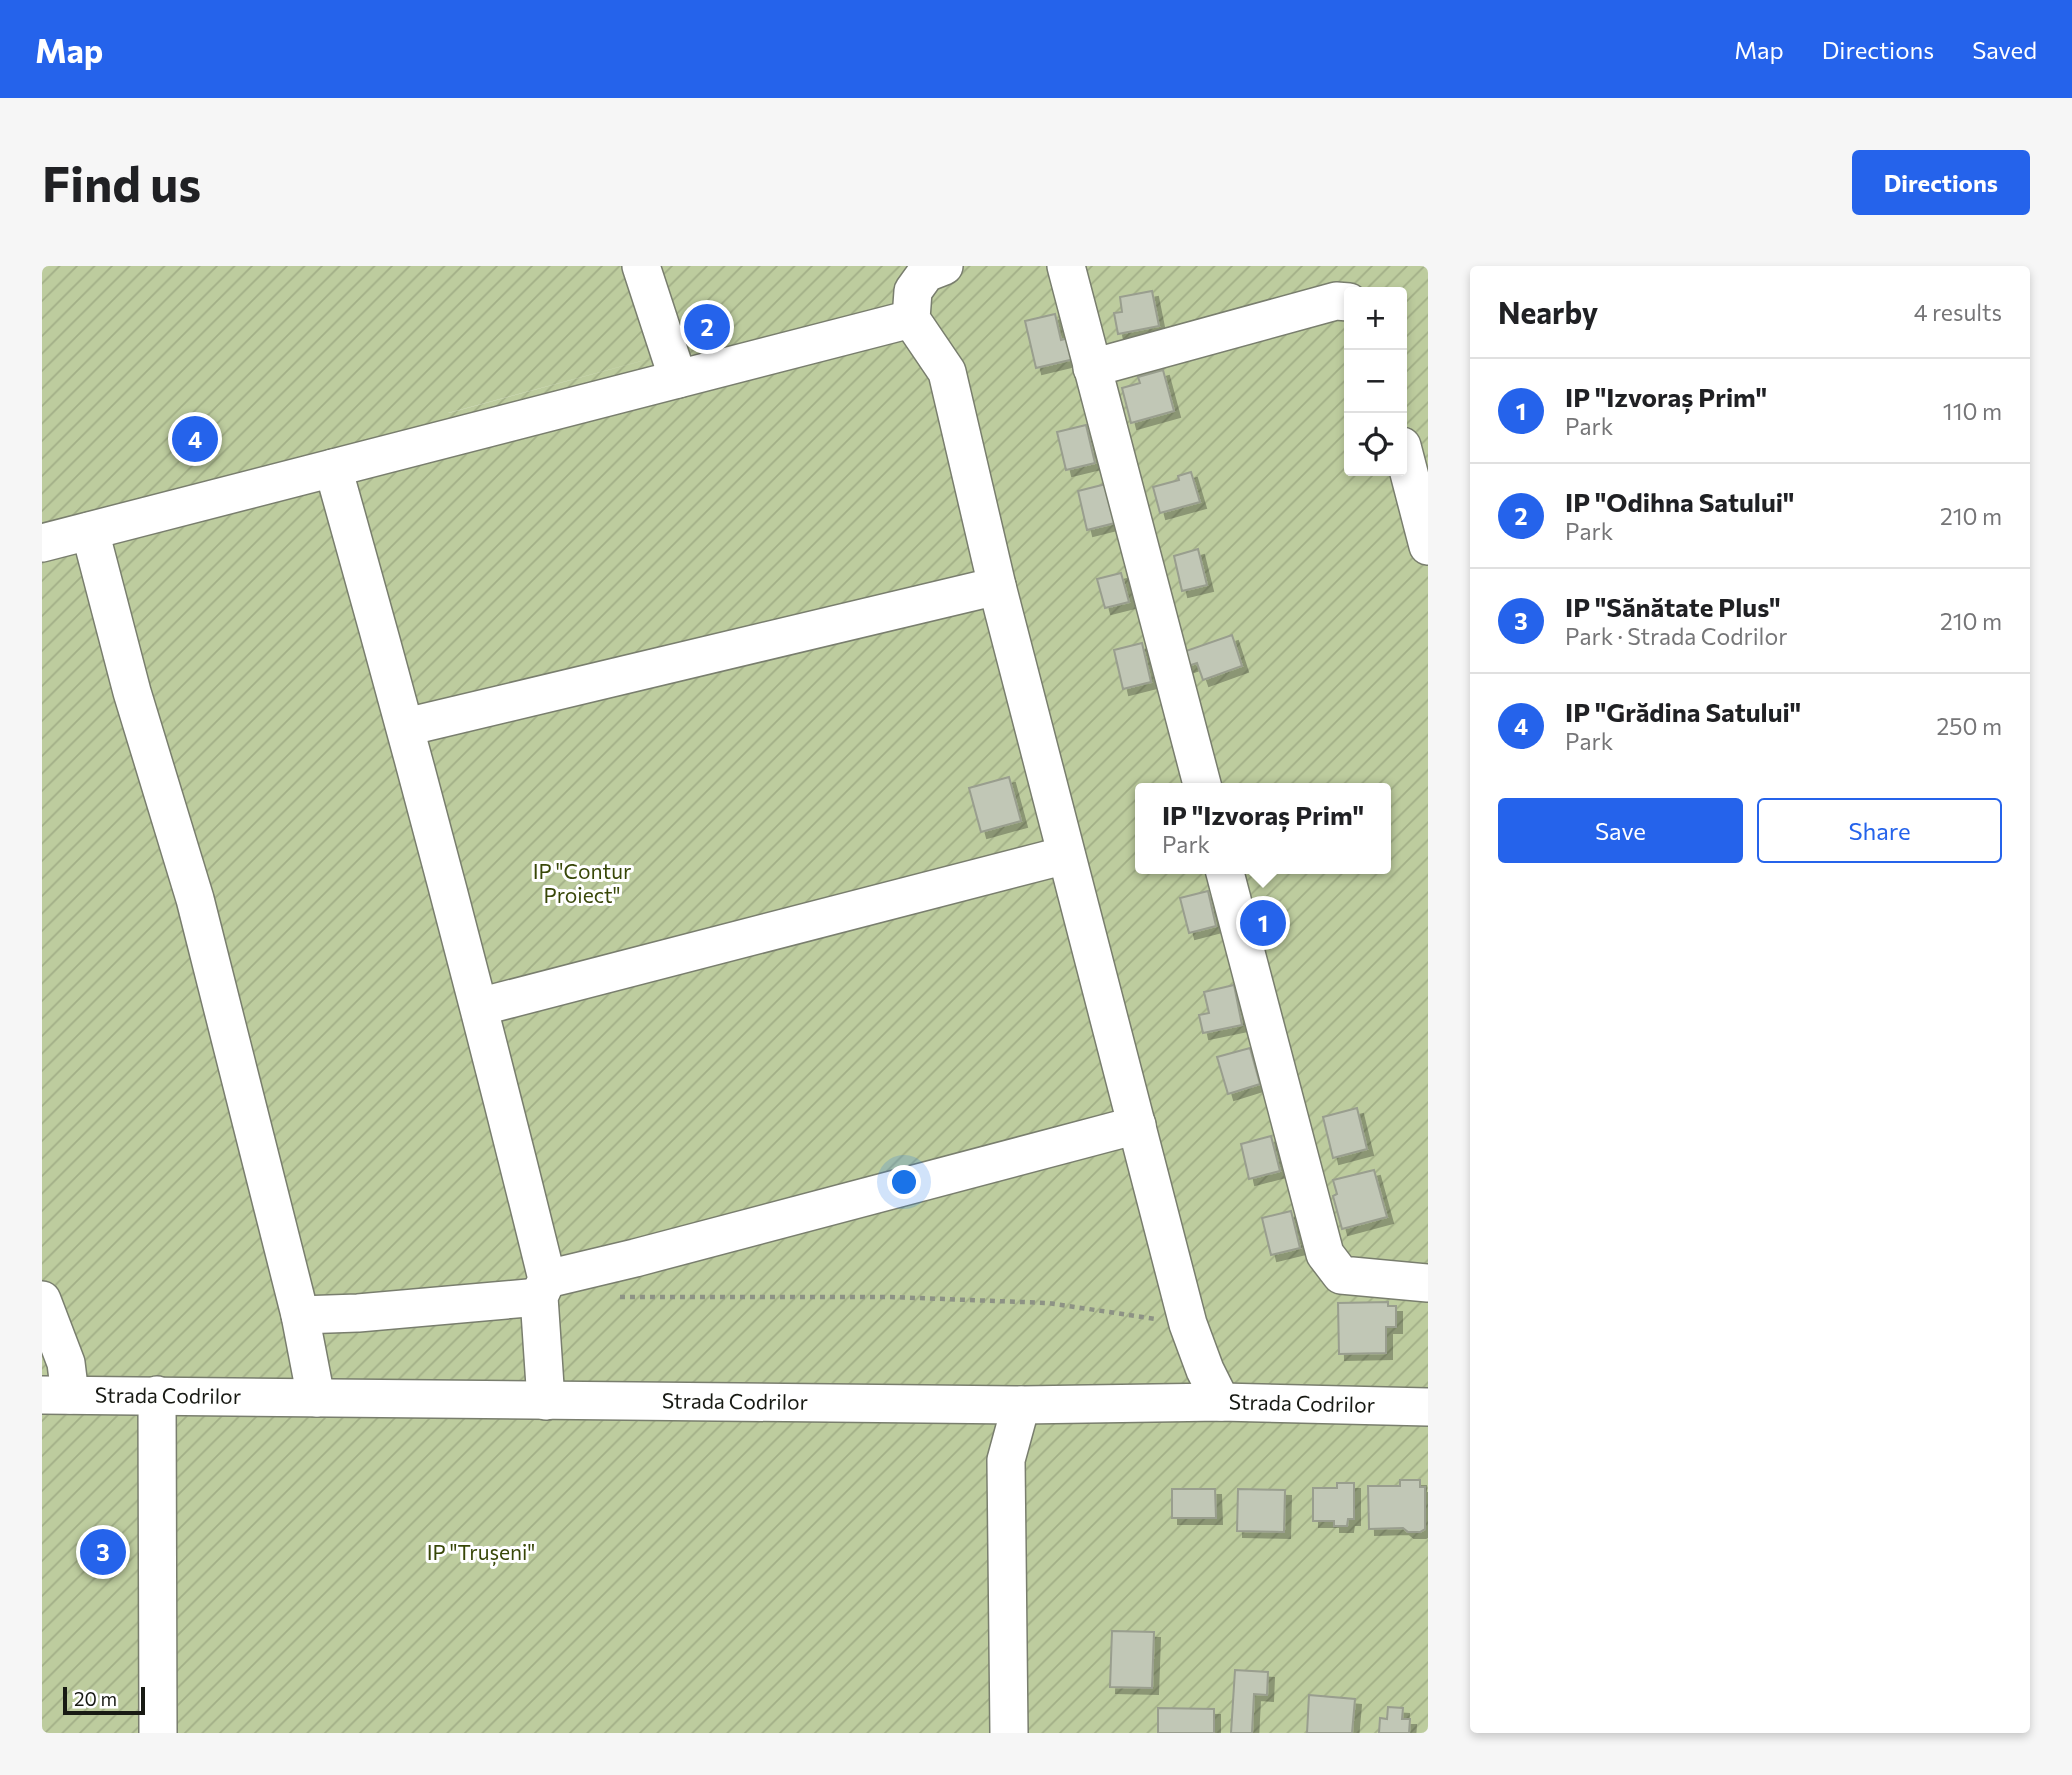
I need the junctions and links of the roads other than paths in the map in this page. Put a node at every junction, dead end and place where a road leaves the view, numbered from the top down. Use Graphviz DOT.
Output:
graph roads {
  1 [pos="641,266"];
  2 [pos="944,266"];
  3 [pos="1066,266"];
  4 [pos="1344,302"];
  5 [pos="911,319"];
  6 [pos="1092,368"];
  7 [pos="678,379"];
  8 [pos="1407,465"];
  9 [pos="333,468"];
  10 [pos="90,531"];
  11 [pos="42,543"];
  12 [pos="1428,546"];
  13 [pos="997,586"];
  14 [pos="406,727"];
  15 [pos="1202,783"];
  16 [pos="1066,855"];
  17 [pos="1225,874"];
  18 [pos="479,1007"];
  19 [pos="1137,1125"];
  20 [pos="1428,1283"];
  21 [pos="543,1288"];
  22 [pos="42,1300"];
  23 [pos="300,1315"];
  24 [pos="56,1395"];
  25 [pos="156,1395"];
  26 [pos="316,1398"];
  27 [pos="546,1401"];
  28 [pos="1221,1402"];
  29 [pos="1021,1405"];
  30 [pos="1428,1407"];
  31 [pos="158,1733"];
  32 [pos="1009,1733"];
  1 -- 7 [label="street"];
  2 -- 5 [label="street"];
  3 -- 6 [label="street"];
  4 -- 6 [label="street"];
  5 -- 7 [label="street"];
  5 -- 13 [label="street"];
  6 -- 15 [label="street"];
  7 -- 9 [label="street"];
  8 -- 12 [label="street"];
  9 -- 10 [label="street"];
  9 -- 14 [label="street"];
  10 -- 11 [label="street"];
  10 -- 23 [label="street"];
  13 -- 14 [label="street"];
  13 -- 16 [label="street"];
  14 -- 18 [label="street"];
  16 -- 18 [label="street"];
  16 -- 19 [label="street"];
  17 -- 20 [label="street"];
  18 -- 21 [label="street"];
  19 -- 21 [label="street"];
  19 -- 28 [label="street"];
  21 -- 23 [label="street"];
  21 -- 27 [label="street"];
  22 -- 24 [label="street"];
  23 -- 26 [label="street"];
  24 -- 25 [label="street, Strada Codrilor"];
  25 -- 26 [label="street, Strada Codrilor"];
  25 -- 31 [label="street"];
  26 -- 27 [label="street, Strada Codrilor"];
  27 -- 29 [label="street, Strada Codrilor"];
  28 -- 29 [label="street, Strada Codrilor"];
  28 -- 30 [label="street, Strada Codrilor"];
  29 -- 32 [label="street"];
}
